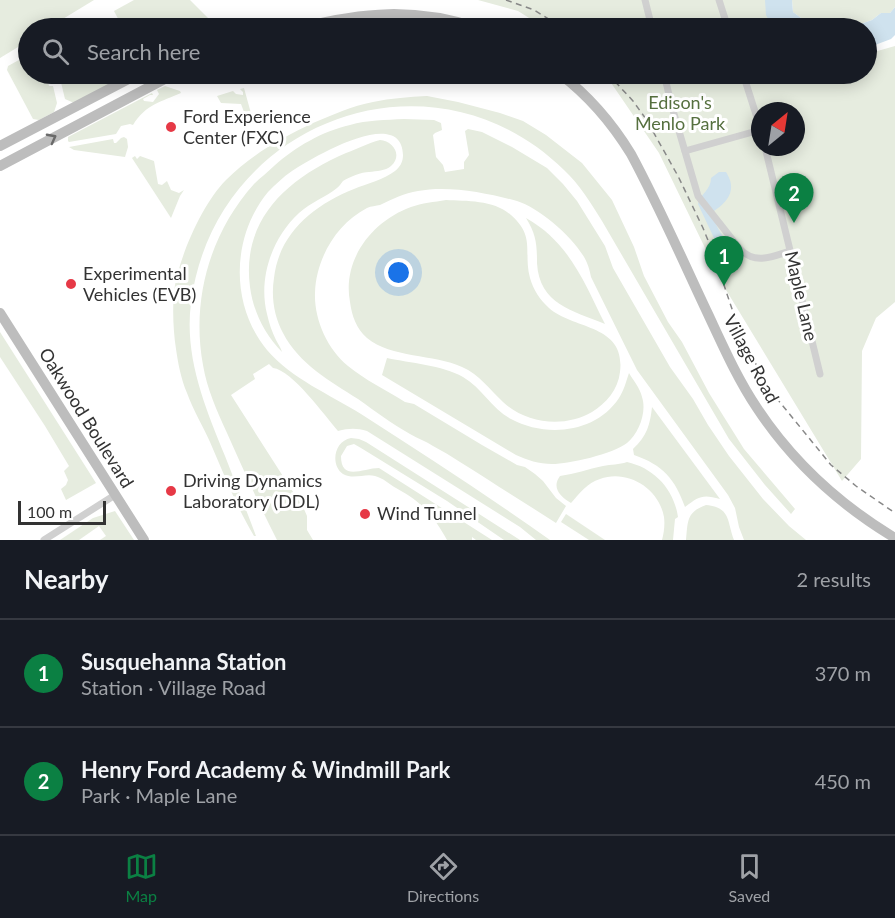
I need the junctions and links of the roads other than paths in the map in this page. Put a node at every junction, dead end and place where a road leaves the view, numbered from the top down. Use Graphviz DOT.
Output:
graph roads {
  1 [pos="645,0"];
  2 [pos="719,0"];
  3 [pos="347,18"];
  4 [pos="431,18"];
  5 [pos="650,18"];
  6 [pos="725,18"];
  7 [pos="119,84"];
  8 [pos="155,84"];
  9 [pos="572,84"];
  10 [pos="667,84"];
  11 [pos="746,84"];
  12 [pos="752,102"];
  13 [pos="751,131"];
  14 [pos="0,147"];
  15 [pos="685,151"];
  16 [pos="767,156"];
  17 [pos="0,166"];
  18 [pos="790,251"];
  19 [pos="0,313"];
  20 [pos="820,374"];
  21 [pos="115,495"];
  22 [pos="895,538"];
  23 [pos="44,540"];
  24 [pos="144,540"];
  1 -- 5 [label="street"];
  2 -- 6 [label="street"];
  3 -- 4 [label="street"];
  7 -- 14 [label="street"];
  17 -- 8 [label="street, one-way"];
  9 -- 22 [label="street, Village Road"];
  10 -- 15 [label="street"];
  11 -- 12 [label="street"];
  13 -- 15 [label="street"];
  15 -- 18 [label="street"];
  16 -- 18 [label="street, Maple Lane"];
  18 -- 20 [label="street, Maple Lane"];
  19 -- 21 [label="street, Oakwood Boulevard"];
  21 -- 23 [label="street"];
  21 -- 24 [label="street, Oakwood Boulevard"];
}
